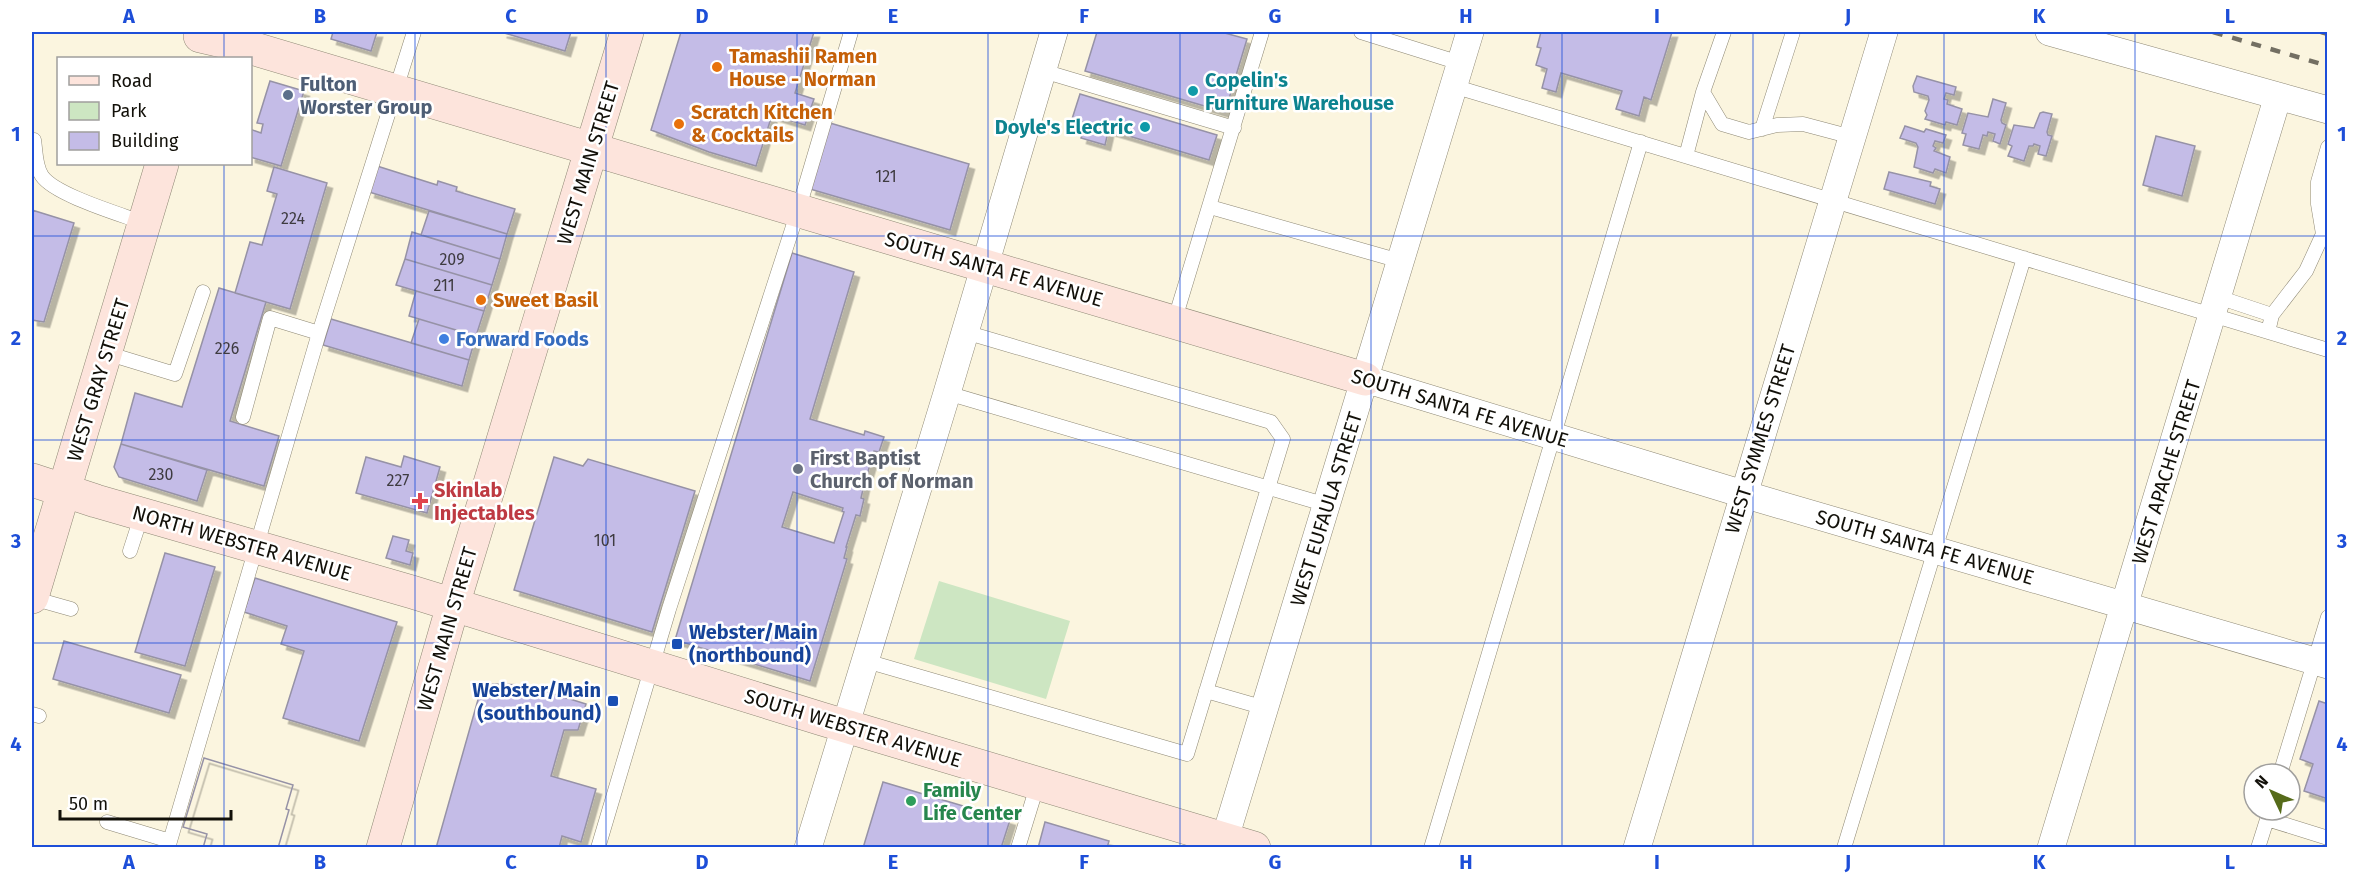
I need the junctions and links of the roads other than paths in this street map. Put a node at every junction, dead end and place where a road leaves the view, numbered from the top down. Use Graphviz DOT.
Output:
graph roads {
  1 [pos="414,32"];
  2 [pos="627,32"];
  3 [pos="851,32"];
  4 [pos="1054,32"];
  5 [pos="1262,32"];
  6 [pos="1361,32"];
  7 [pos="1470,32"];
  8 [pos="1724,32"];
  9 [pos="1793,32"];
  10 [pos="1884,32"];
  11 [pos="2049,32"];
  12 [pos="196,40"];
  13 [pos="1042,70"];
  14 [pos="1457,74"];
  15 [pos="396,91"];
  16 [pos="1704,92"];
  17 [pos="2278,96"];
  18 [pos="2328,110"];
  19 [pos="1234,128"];
  20 [pos="1762,129"];
  21 [pos="1852,137"];
  22 [pos="34,140"];
  23 [pos="1641,142"];
  24 [pos="2328,147"];
  25 [pos="592,148"];
  26 [pos="1686,156"];
  27 [pos="162,165"];
  28 [pos="1832,201"];
  29 [pos="1210,207"];
  30 [pos="798,211"];
  31 [pos="144,223"];
  32 [pos="2024,258"];
  33 [pos="1400,261"];
  34 [pos="984,266"];
  35 [pos="203,292"];
  36 [pos="2216,306"];
  37 [pos="2272,315"];
  38 [pos="1174,322"];
  39 [pos="965,332"];
  40 [pos="2268,332"];
  41 [pos="319,333"];
  42 [pos="2328,350"];
  43 [pos="106,353"];
  44 [pos="1365,379"];
  45 [pos="947,393"];
  46 [pos="243,417"];
  47 [pos="1554,436"];
  48 [pos="32,480"];
  49 [pos="1268,487"];
  50 [pos="65,491"];
  51 [pos="1743,494"];
  52 [pos="1326,505"];
  53 [pos="142,514"];
  54 [pos="256,547"];
  55 [pos="1934,550"];
  56 [pos="130,551"];
  57 [pos="32,597"];
  58 [pos="453,605"];
  59 [pos="2125,606"];
  60 [pos="71,609"];
  61 [pos="2328,617"];
  62 [pos="866,661"];
  63 [pos="2321,663"];
  64 [pos="652,667"];
  65 [pos="1206,691"];
  66 [pos="1265,708"];
  67 [pos="845,726"];
  68 [pos="2284,762"];
  69 [pos="1038,783"];
  70 [pos="107,822"];
  71 [pos="2266,822"];
  72 [pos="2286,822"];
  73 [pos="2328,838"];
  74 [pos="169,844"];
  75 [pos="1234,845"];
  76 [pos="383,848"];
  77 [pos="598,848"];
  78 [pos="808,848"];
  79 [pos="1018,848"];
  80 [pos="1431,848"];
  81 [pos="1637,848"];
  82 [pos="1844,848"];
  83 [pos="2051,848"];
  84 [pos="2258,848"];
  1 -- 15 [label="lane"];
  2 -- 25 [label="street, WEST MAIN STREET"];
  3 -- 30 [label="lane"];
  4 -- 13 [label="street"];
  5 -- 19 [label="lane"];
  6 -- 14 [label="lane"];
  7 -- 14 [label="street, WEST EUFAULA STREET"];
  8 -- 16 [label="lane"];
  9 -- 20 [label="lane"];
  10 -- 21 [label="street, WEST SYMMES STREET"];
  11 -- 17 [label="street"];
  12 -- 15 [label="street, SOUTH SANTA FE AVENUE"];
  13 -- 19 [label="lane"];
  13 -- 34 [label="street"];
  14 -- 23 [label="lane"];
  14 -- 33 [label="street, WEST EUFAULA STREET"];
  15 -- 25 [label="street, SOUTH SANTA FE AVENUE"];
  15 -- 41 [label="lane"];
  16 -- 20 [label="lane"];
  16 -- 26 [label="lane"];
  17 -- 18 [label="street"];
  17 -- 36 [label="street, WEST APACHE STREET"];
  19 -- 29 [label="lane"];
  20 -- 21 [label="lane"];
  21 -- 28 [label="street, WEST SYMMES STREET"];
  22 -- 31 [label="lane"];
  23 -- 26 [label="lane"];
  23 -- 47 [label="lane"];
  24 -- 37 [label="lane"];
  25 -- 30 [label="street, SOUTH SANTA FE AVENUE"];
  25 -- 58 [label="street, WEST MAIN STREET"];
  26 -- 28 [label="lane"];
  27 -- 31 [label="street, WEST GRAY STREET"];
  28 -- 32 [label="lane"];
  28 -- 51 [label="street, WEST SYMMES STREET"];
  29 -- 33 [label="lane"];
  29 -- 38 [label="lane"];
  30 -- 34 [label="street, SOUTH SANTA FE AVENUE"];
  30 -- 64 [label="lane"];
  31 -- 43 [label="street, WEST GRAY STREET"];
  32 -- 36 [label="lane"];
  32 -- 55 [label="lane"];
  33 -- 44 [label="street, WEST EUFAULA STREET"];
  34 -- 38 [label="street, SOUTH SANTA FE AVENUE"];
  34 -- 39 [label="street"];
  35 -- 43 [label="lane"];
  36 -- 37 [label="lane"];
  36 -- 40 [label="lane"];
  36 -- 59 [label="street, WEST APACHE STREET"];
  37 -- 40 [label="lane"];
  38 -- 44 [label="street, SOUTH SANTA FE AVENUE"];
  39 -- 45 [label="street"];
  39 -- 49 [label="lane"];
  40 -- 42 [label="lane"];
  41 -- 46 [label="lane"];
  41 -- 54 [label="lane"];
  43 -- 50 [label="street, WEST GRAY STREET"];
  44 -- 47 [label="street, SOUTH SANTA FE AVENUE"];
  44 -- 52 [label="street, WEST EUFAULA STREET"];
  45 -- 49 [label="lane"];
  45 -- 62 [label="street"];
  47 -- 51 [label="street, SOUTH SANTA FE AVENUE"];
  47 -- 80 [label="lane"];
  48 -- 50 [label="street, NORTH WEBSTER AVENUE"];
  49 -- 52 [label="lane"];
  49 -- 65 [label="lane"];
  50 -- 53 [label="street, NORTH WEBSTER AVENUE"];
  50 -- 57 [label="street, WEST GRAY STREET"];
  51 -- 55 [label="street, SOUTH SANTA FE AVENUE"];
  51 -- 81 [label="street, WEST SYMMES STREET"];
  52 -- 66 [label="street, WEST EUFAULA STREET"];
  53 -- 54 [label="street, NORTH WEBSTER AVENUE"];
  53 -- 56 [label="lane"];
  54 -- 58 [label="street, NORTH WEBSTER AVENUE"];
  54 -- 74 [label="lane"];
  55 -- 59 [label="street, SOUTH SANTA FE AVENUE"];
  55 -- 82 [label="lane"];
  57 -- 60 [label="lane"];
  58 -- 64 [label="street, SOUTH WEBSTER AVENUE"];
  58 -- 76 [label="street, WEST MAIN STREET"];
  59 -- 63 [label="street, SOUTH SANTA FE AVENUE"];
  59 -- 83 [label="street, WEST APACHE STREET"];
  61 -- 63 [label="lane"];
  62 -- 65 [label="lane"];
  62 -- 67 [label="street"];
  63 -- 68 [label="lane"];
  64 -- 67 [label="street, SOUTH WEBSTER AVENUE"];
  64 -- 77 [label="lane"];
  65 -- 66 [label="lane"];
  66 -- 75 [label="street, WEST EUFAULA STREET"];
  67 -- 69 [label="street, SOUTH WEBSTER AVENUE"];
  67 -- 78 [label="street"];
  69 -- 75 [label="street, SOUTH WEBSTER AVENUE"];
  69 -- 79 [label="lane"];
  70 -- 74 [label="lane"];
  71 -- 84 [label="lane"];
  72 -- 73 [label="lane"];
}
